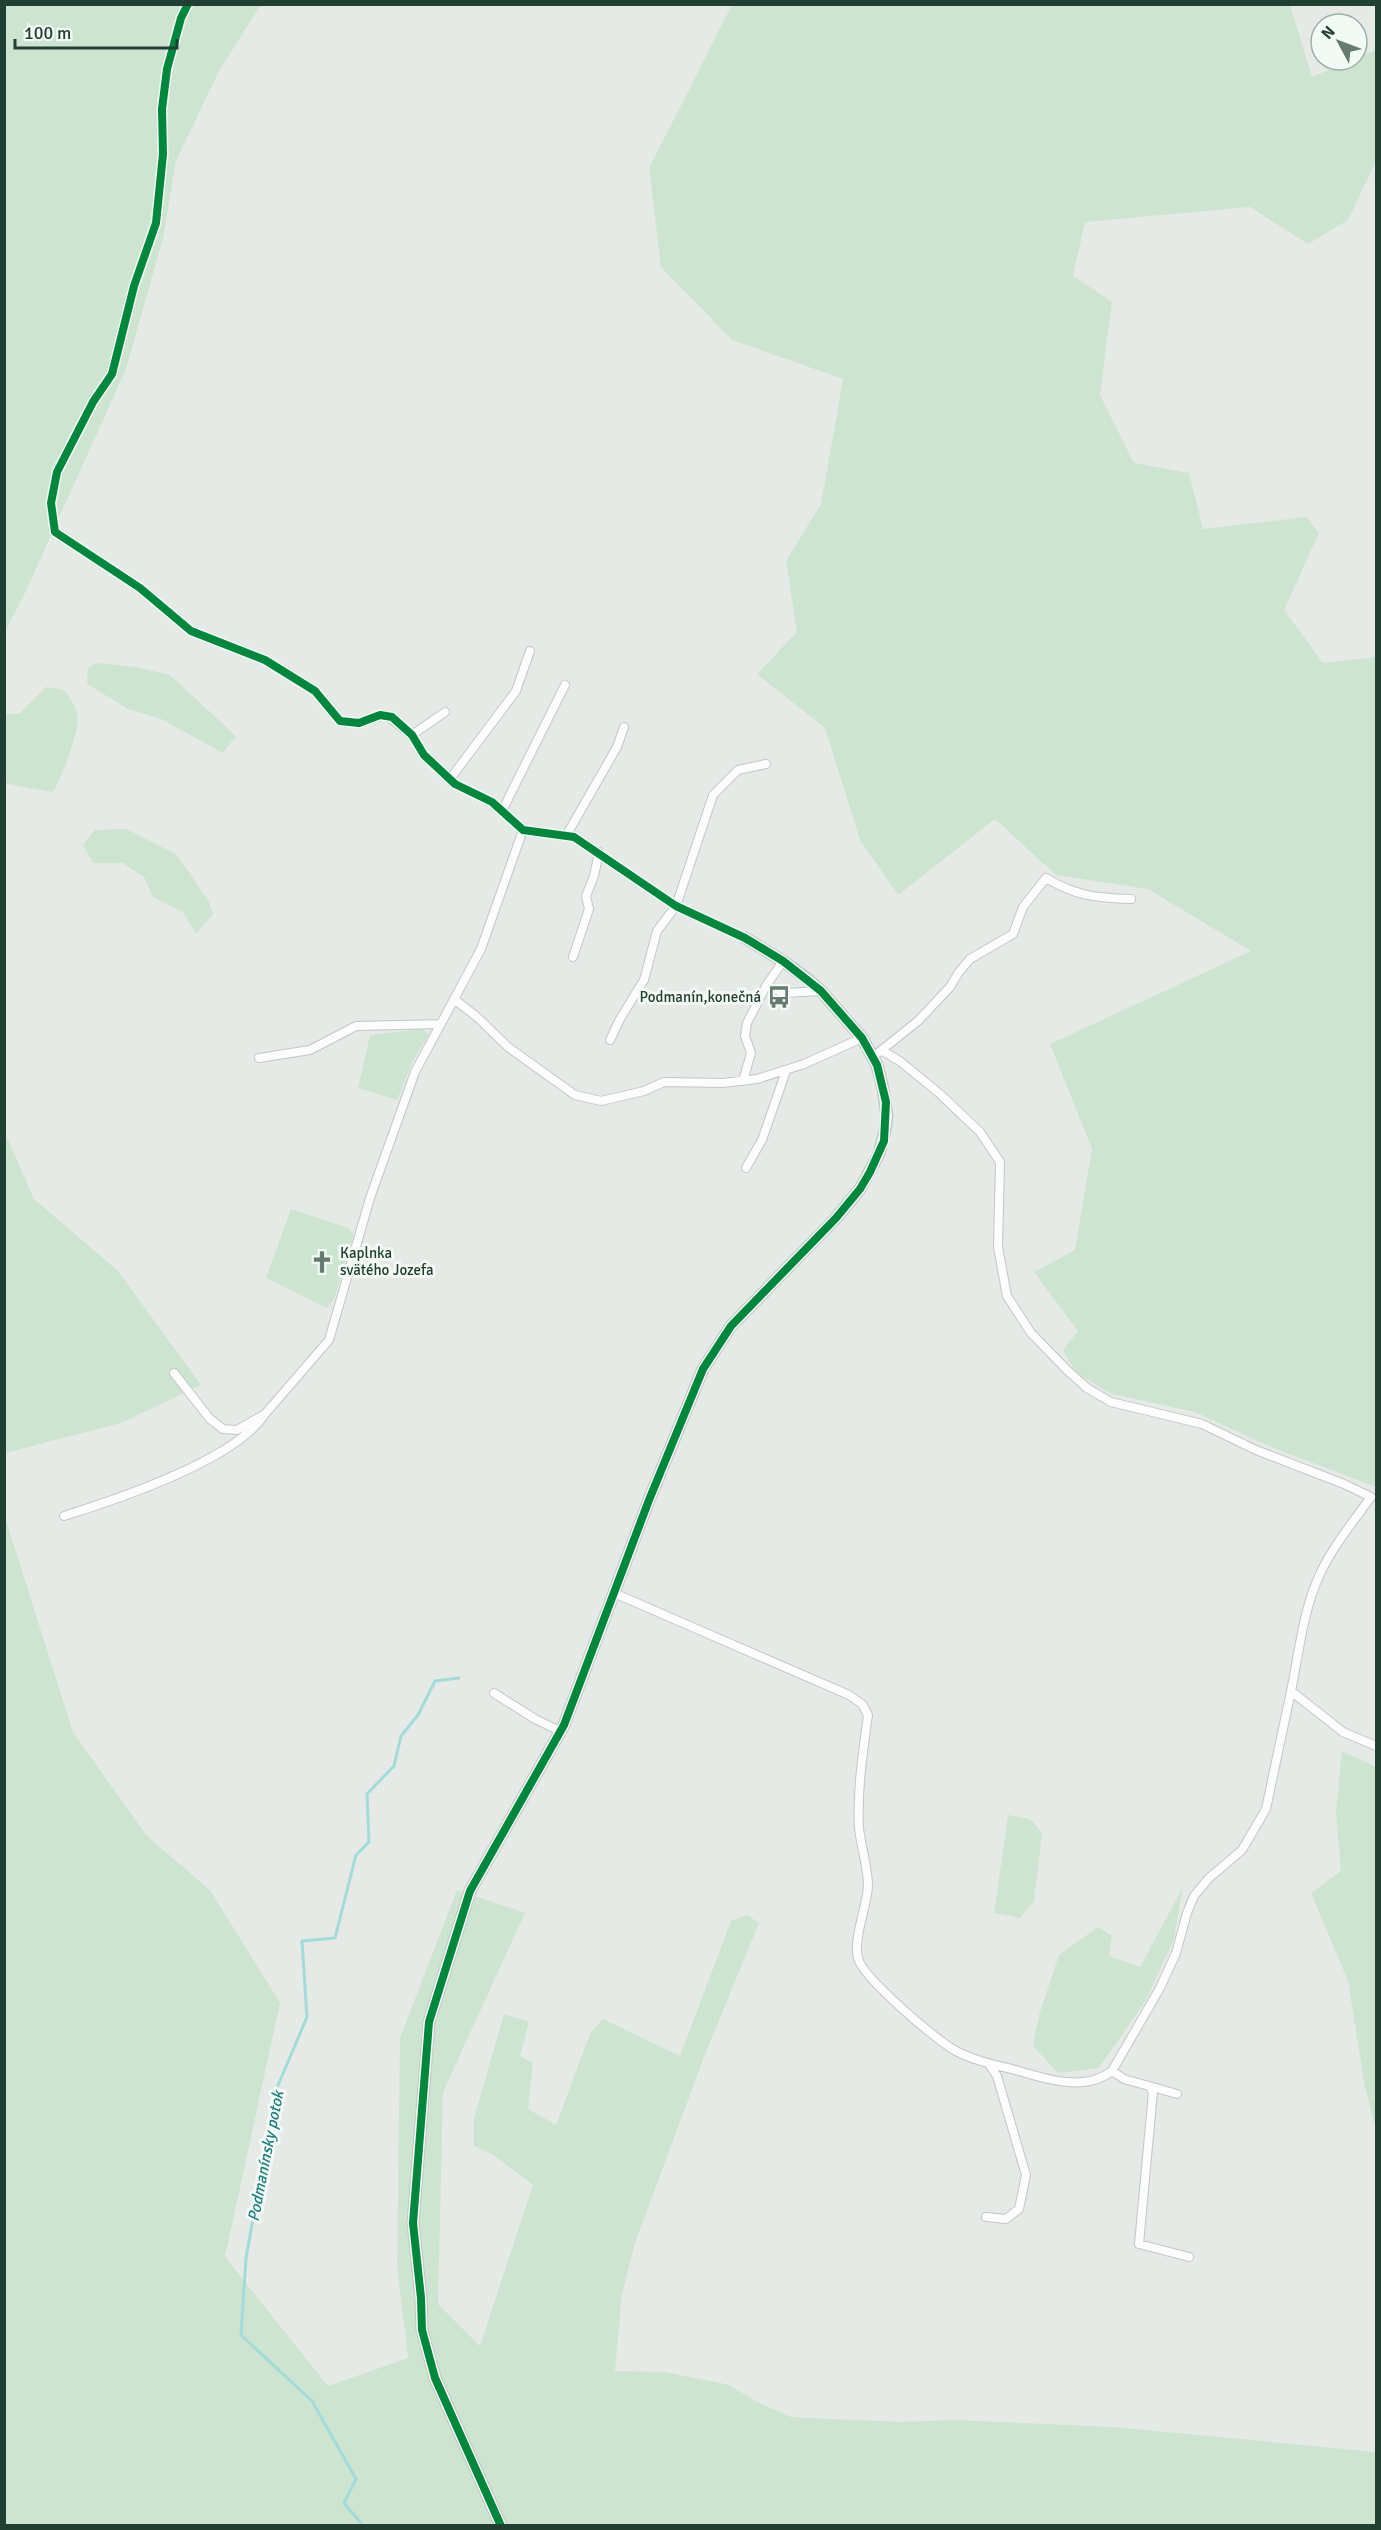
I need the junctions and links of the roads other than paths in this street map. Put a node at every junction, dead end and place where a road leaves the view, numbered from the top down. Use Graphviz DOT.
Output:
graph roads {
  1 [pos="530,651"];
  2 [pos="565,685"];
  3 [pos="445,712"];
  4 [pos="374,718"];
  5 [pos="624,727"];
  6 [pos="412,735"];
  7 [pos="766,764"];
  8 [pos="450,779"];
  9 [pos="502,811"];
  10 [pos="523,830"];
  11 [pos="566,836"];
  12 [pos="599,852"];
  13 [pos="1131,898"];
  14 [pos="676,906"];
  15 [pos="745,938"];
  16 [pos="573,957"];
  17 [pos="783,961"];
  18 [pos="766,986"];
  19 [pos="821,991"];
  20 [pos="454,999"];
  21 [pos="441,1024"];
  22 [pos="862,1038"];
  23 [pos="610,1040"];
  24 [pos="878,1054"];
  25 [pos="259,1058"];
  26 [pos="786,1071"];
  27 [pos="743,1081"];
  28 [pos="746,1168"];
  29 [pos="174,1372"];
  30 [pos="265,1414"];
  31 [pos="64,1516"];
  32 [pos="614,1593"];
  33 [pos="1291,1691"];
  34 [pos="494,1693"];
  35 [pos="560,1731"];
  36 [pos="1377,1746"];
  37 [pos="989,2064"];
  38 [pos="1112,2071"];
  39 [pos="1149,2086"];
  40 [pos="1177,2094"];
  41 [pos="986,2217"];
  42 [pos="1189,2257"];
  43 [pos="501,2526"];
  1 -- 8 [label="street"];
  2 -- 9 [label="street"];
  3 -- 6 [label="street"];
  4 -- 6 [label="street"];
  5 -- 11 [label="street"];
  6 -- 8 [label="street"];
  7 -- 14 [label="street"];
  8 -- 9 [label="street"];
  9 -- 10 [label="street"];
  10 -- 11 [label="street"];
  10 -- 20 [label="street"];
  11 -- 12 [label="street"];
  12 -- 14 [label="street"];
  12 -- 16 [label="street"];
  13 -- 24 [label="street"];
  14 -- 15 [label="street"];
  14 -- 23 [label="street"];
  15 -- 17 [label="street"];
  17 -- 18 [label="street"];
  17 -- 19 [label="street"];
  18 -- 19 [label="street"];
  18 -- 27 [label="street"];
  19 -- 22 [label="street"];
  20 -- 21 [label="street"];
  20 -- 27 [label="street"];
  21 -- 25 [label="street"];
  21 -- 30 [label="street"];
  22 -- 24 [label="street"];
  22 -- 26 [label="street"];
  24 -- 32 [label="street"];
  24 -- 33 [label="street"];
  26 -- 27 [label="street"];
  26 -- 28 [label="street"];
  29 -- 30 [label="street"];
  30 -- 31 [label="street"];
  32 -- 35 [label="street"];
  32 -- 37 [label="street"];
  33 -- 36 [label="street"];
  33 -- 38 [label="street"];
  34 -- 35 [label="street"];
  35 -- 43 [label="street"];
  37 -- 38 [label="street"];
  37 -- 41 [label="street"];
  38 -- 39 [label="street"];
  39 -- 40 [label="street"];
  39 -- 42 [label="street"];
}
